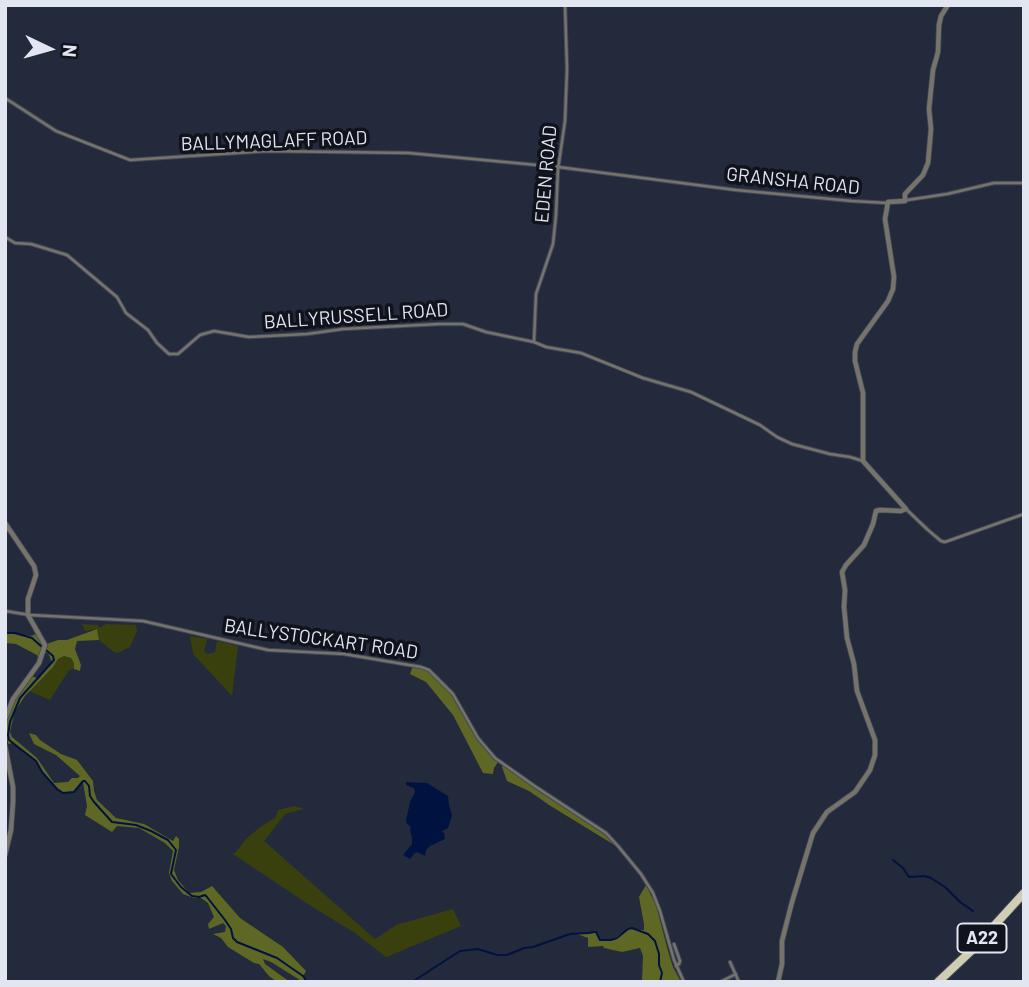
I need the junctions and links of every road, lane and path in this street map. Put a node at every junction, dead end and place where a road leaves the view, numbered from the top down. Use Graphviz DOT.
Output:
graph roads {
  1 [pos="565,5"];
  2 [pos="948,5"];
  3 [pos="5,98"];
  4 [pos="558,167"];
  5 [pos="1024,183"];
  6 [pos="905,201"];
  7 [pos="888,202"];
  8 [pos="5,237"];
  9 [pos="534,342"];
  10 [pos="863,461"];
  11 [pos="906,509"];
  12 [pos="1024,514"];
  13 [pos="5,523"];
  14 [pos="5,611"];
  15 [pos="28,614"];
  16 [pos="5,719"];
  17 [pos="5,746"];
  18 [pos="5,855"];
  19 [pos="1024,893"];
  20 [pos="674,944"];
  21 [pos="730,962"];
  22 [pos="676,966"];
  23 [pos="736,974"];
  24 [pos="684,982"];
  25 [pos="720,982"];
  26 [pos="739,982"];
  27 [pos="778,982"];
  28 [pos="938,982"];
  1 -- 4 [label="street, EDEN ROAD"];
  2 -- 6 [label="street"];
  3 -- 4 [label="street, BALLYMAGLAFF ROAD"];
  4 -- 7 [label="street, GRANSHA ROAD"];
  4 -- 9 [label="street, EDEN ROAD"];
  5 -- 6 [label="street, GRANSHA ROAD"];
  6 -- 7 [label="street, GRANSHA ROAD"];
  7 -- 10 [label="street"];
  8 -- 9 [label="street, BALLYRUSSELL ROAD"];
  9 -- 10 [label="street, BALLYRUSSELL ROAD"];
  10 -- 11 [label="street"];
  11 -- 12 [label="street"];
  11 -- 27 [label="street"];
  13 -- 15 [label="street"];
  14 -- 15 [label="street, BALLYSTOCKART ROAD"];
  15 -- 16 [label="street"];
  15 -- 22 [label="street, BALLYSTOCKART ROAD"];
  17 -- 18 [label="street"];
  19 -- 28 [label="highway, A22"];
  20 -- 22 [label="street"];
  21 -- 23 [label="street"];
  22 -- 24 [label="street, BALLYSTOCKART ROAD"];
  23 -- 25 [label="street"];
  23 -- 26 [label="street"];
}
